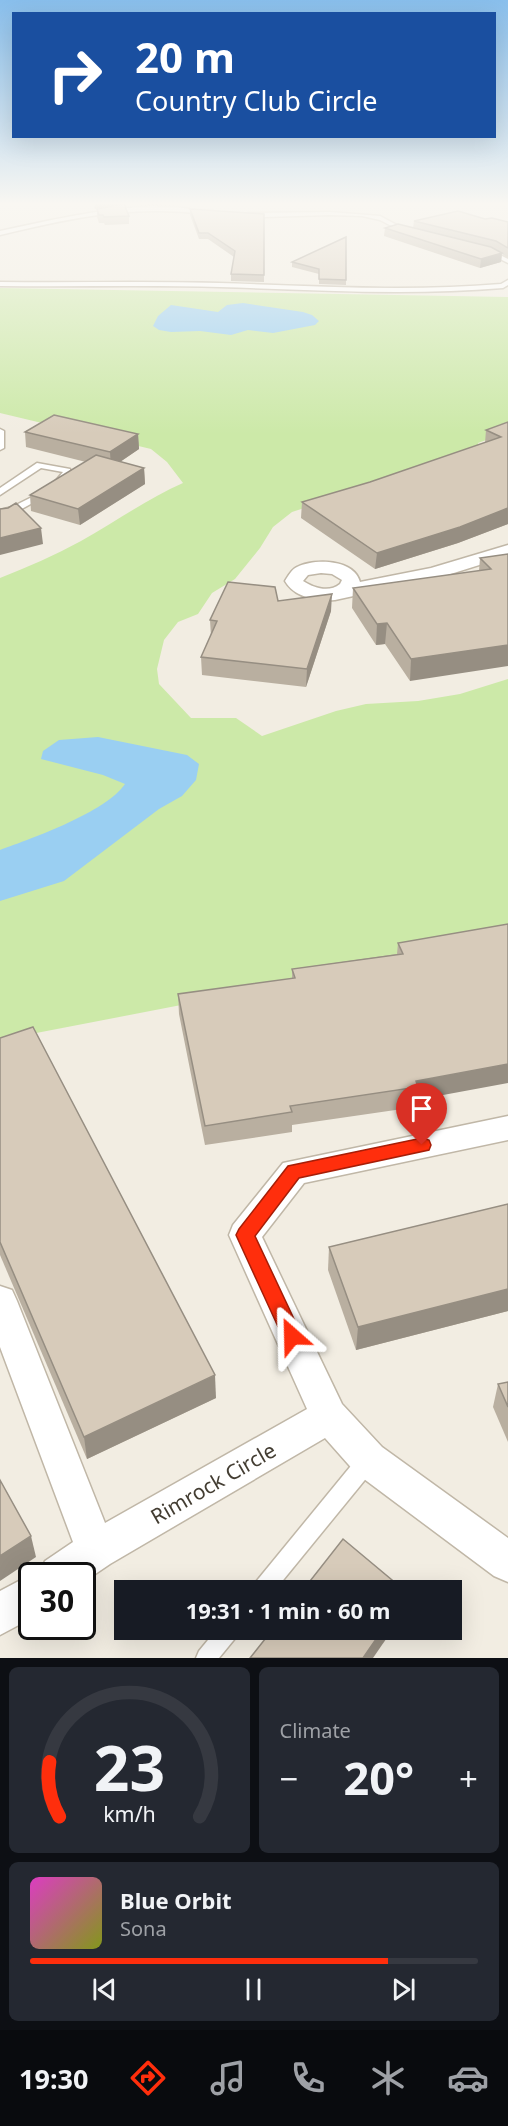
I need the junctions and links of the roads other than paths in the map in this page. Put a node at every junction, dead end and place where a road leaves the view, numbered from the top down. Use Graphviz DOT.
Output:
graph roads {
  1 [pos="508,282"];
  2 [pos="0,284"];
  3 [pos="0,431"];
  4 [pos="0,448"];
  5 [pos="0,492"];
  6 [pos="0,513"];
  7 [pos="508,550"];
  8 [pos="345,590"];
  9 [pos="508,1128"];
  10 [pos="0,1301"];
  11 [pos="329,1416"];
  12 [pos="369,1460"];
  13 [pos="96,1550"];
  14 [pos="78,1562"];
  15 [pos="508,1562"];
  16 [pos="270,1580"];
  17 [pos="18,1603"];
  18 [pos="0,1615"];
  19 [pos="221,1640"];
  20 [pos="206,1658"];
  1 -- 2 [label="lane"];
  3 -- 4 [label="lane"];
  5 -- 6 [label="lane"];
  7 -- 8 [label="street"];
  9 -- 11 [label="street"];
  10 -- 13 [label="street"];
  11 -- 12 [label="street"];
  11 -- 13 [label="street, Rimrock Circle"];
  12 -- 15 [label="street"];
  12 -- 16 [label="lane"];
  13 -- 14 [label="street, Rimrock Circle"];
  17 -- 18 [label="street"];
  19 -- 20 [label="lane"];
}
